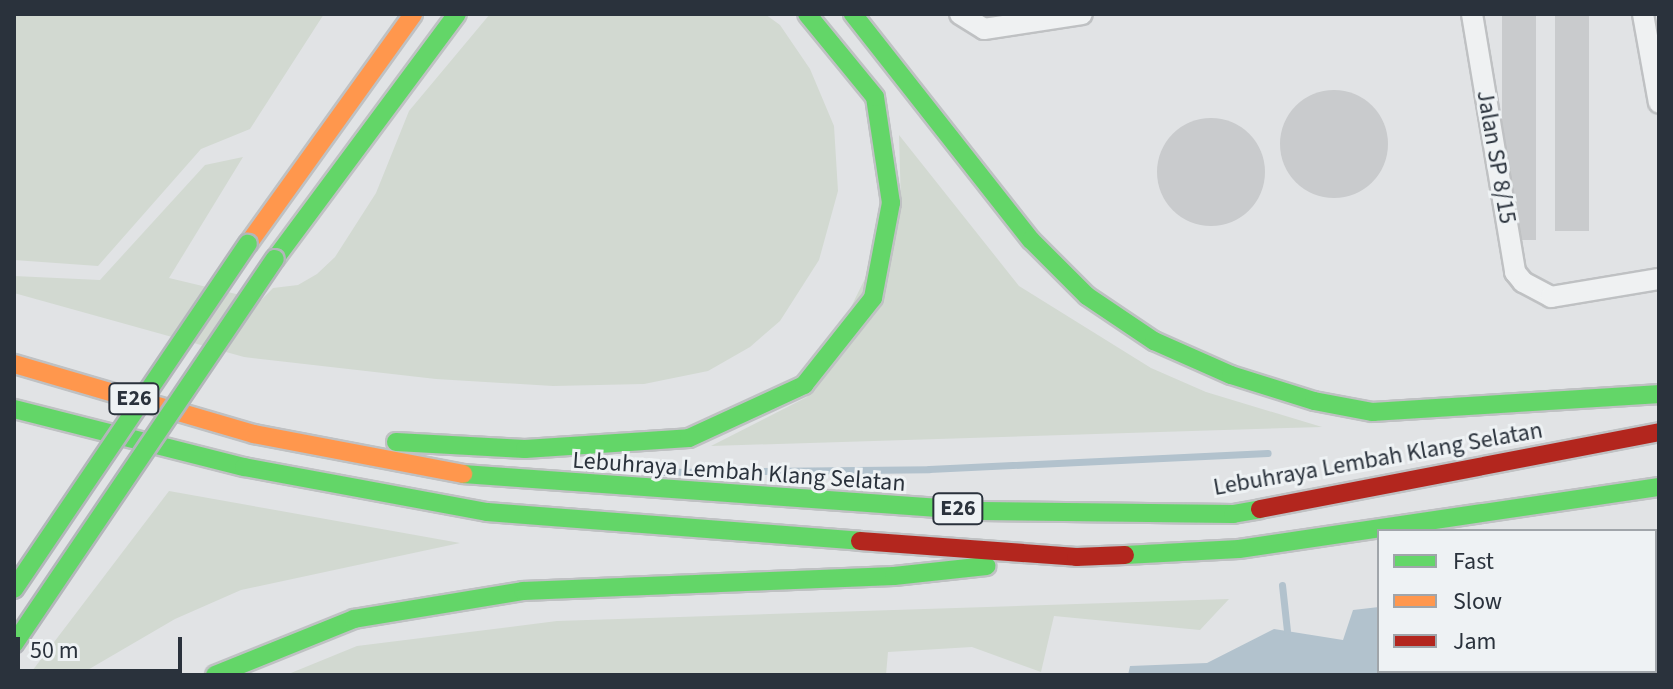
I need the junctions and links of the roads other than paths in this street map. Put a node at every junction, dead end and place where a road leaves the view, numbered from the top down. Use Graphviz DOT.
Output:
graph roads {
  1 [pos="413,14"];
  2 [pos="457,14"];
  3 [pos="807,14"];
  4 [pos="853,14"];
  5 [pos="1082,14"];
  6 [pos="1472,14"];
  7 [pos="1643,14"];
  8 [pos="968,20"];
  9 [pos="1659,103"];
  10 [pos="1659,279"];
  11 [pos="14,364"];
  12 [pos="1659,394"];
  13 [pos="14,409"];
  14 [pos="1659,432"];
  15 [pos="254,434"];
  16 [pos="1659,487"];
  17 [pos="1076,557"];
  18 [pos="14,589"];
  19 [pos="14,644"];
  20 [pos="215,675"];
  1 -- 18 [label="highway, bridge"];
  2 -- 19 [label="highway, bridge"];
  3 -- 15 [label="highway"];
  4 -- 12 [label="highway"];
  5 -- 8 [label="street"];
  6 -- 10 [label="street, Jalan SP 8/15"];
  7 -- 9 [label="street"];
  11 -- 15 [label="highway, Lebuhraya Lembah Klang Selatan / E26"];
  13 -- 17 [label="highway, E26"];
  14 -- 15 [label="highway, Lebuhraya Lembah Klang Selatan / E26"];
  16 -- 17 [label="highway, E26"];
  17 -- 20 [label="highway"];
}
